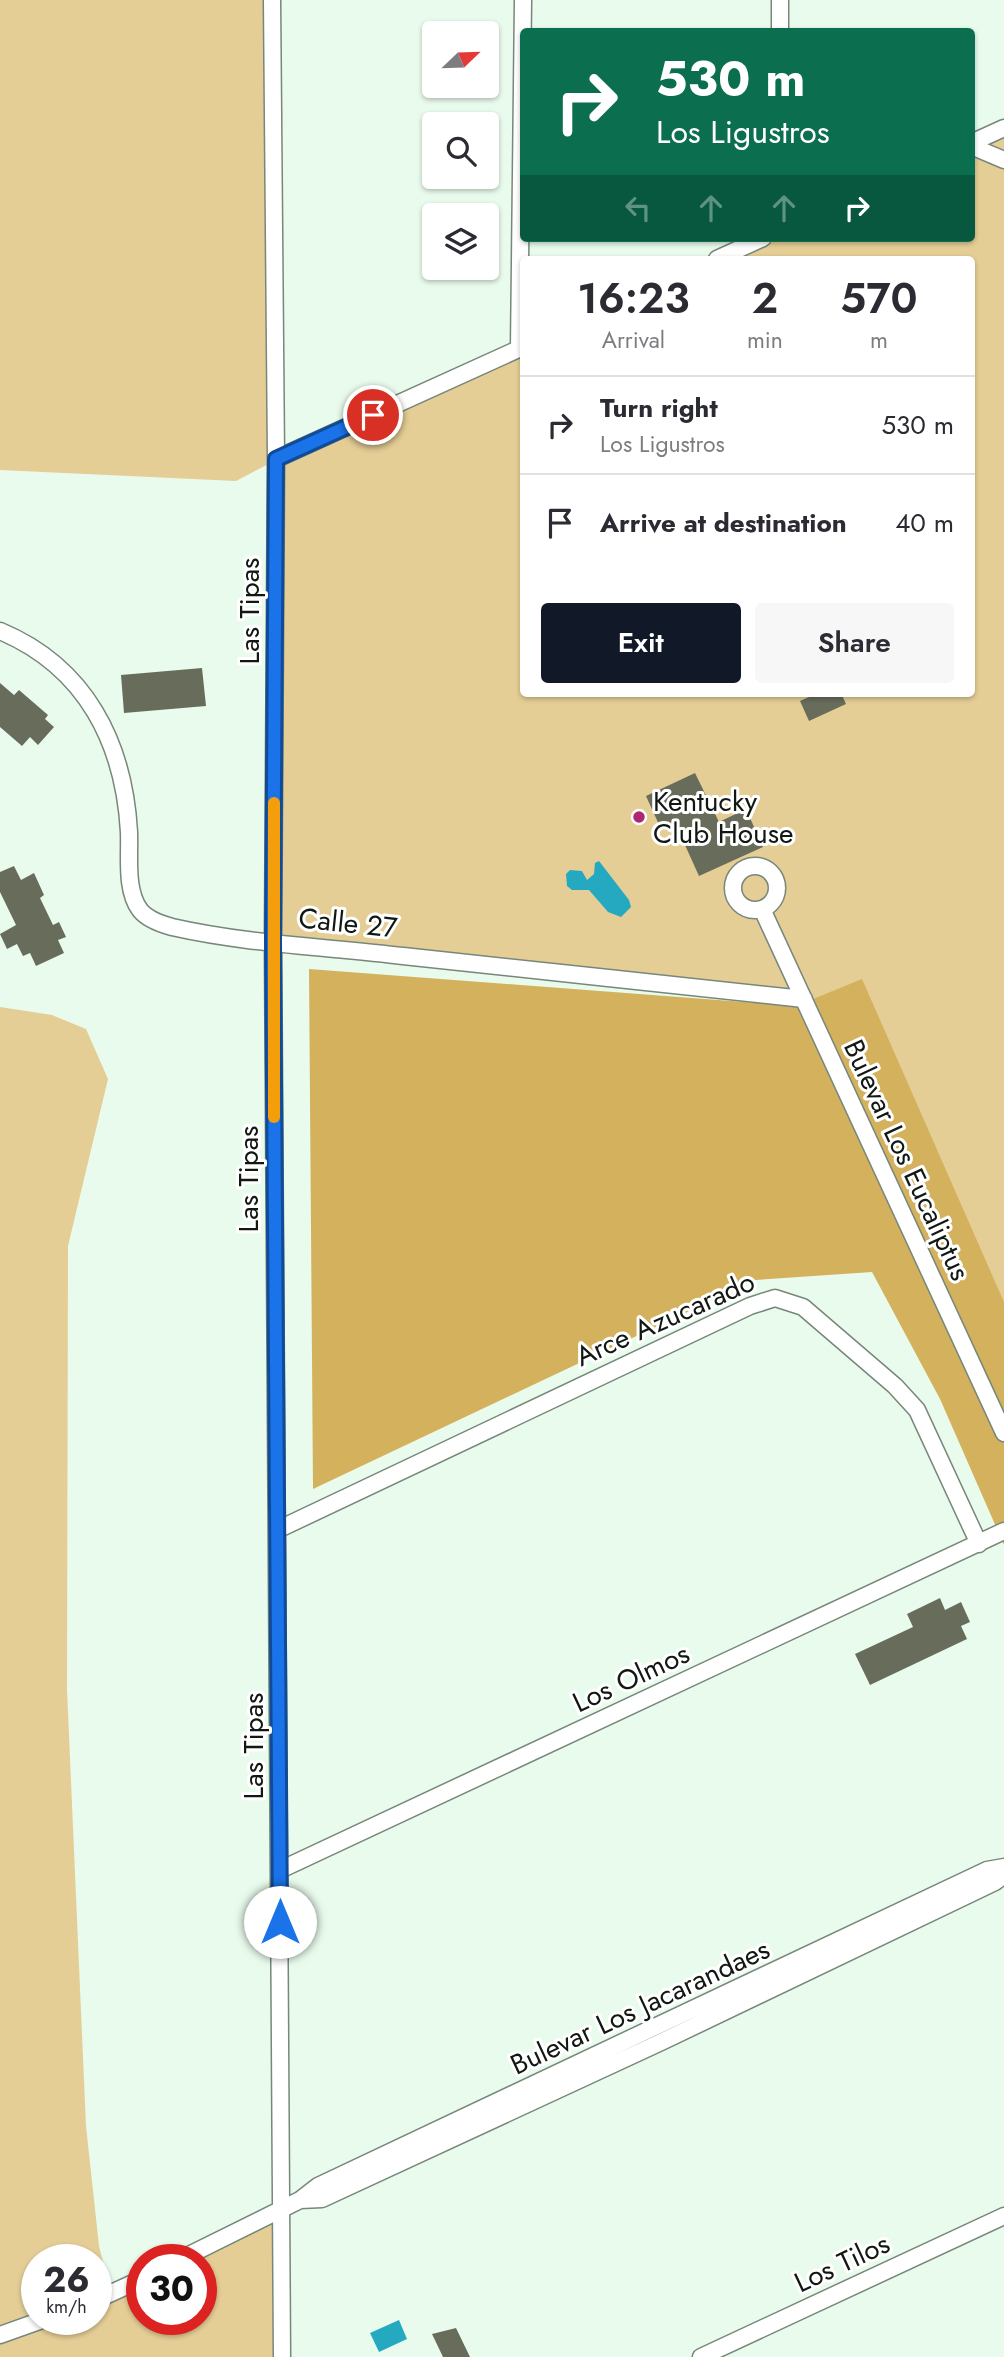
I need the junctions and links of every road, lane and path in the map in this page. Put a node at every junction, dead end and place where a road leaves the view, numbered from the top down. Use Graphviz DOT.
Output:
graph roads {
  1 [pos="272,0"];
  2 [pos="523,0"];
  3 [pos="780,0"];
  4 [pos="523,28"];
  5 [pos="780,28"];
  6 [pos="1004,128"];
  7 [pos="975,142"];
  8 [pos="975,146"];
  9 [pos="1004,160"];
  10 [pos="754,242"];
  11 [pos="723,256"];
  12 [pos="520,348"];
  13 [pos="276,459"];
  14 [pos="0,631"];
  15 [pos="762,909"];
  16 [pos="273,942"];
  17 [pos="804,999"];
  18 [pos="999,1408"];
  19 [pos="1004,1433"];
  20 [pos="277,1530"];
  21 [pos="1004,1531"];
  22 [pos="979,1544"];
  23 [pos="1004,1867"];
  24 [pos="280,1870"];
  25 [pos="1004,1875"];
  26 [pos="300,2200"];
  27 [pos="282,2208"];
  28 [pos="1004,2216"];
  29 [pos="211,2244"];
  30 [pos="21,2328"];
  31 [pos="0,2335"];
  32 [pos="282,2357"];
  33 [pos="701,2357"];
  1 -- 13 [label="street, Las Tipas"];
  2 -- 4 [label="street"];
  3 -- 5 [label="street"];
  6 -- 7 [label="street"];
  8 -- 9 [label="street"];
  10 -- 11 [label="street"];
  12 -- 13 [label="street"];
  13 -- 16 [label="street, Las Tipas"];
  14 -- 16 [label="street, Calle 27"];
  15 -- 17 [label="street, Bulevar Los Eucaliptus"];
  16 -- 17 [label="street, Calle 27"];
  16 -- 20 [label="street, Las Tipas"];
  17 -- 18 [label="street, Bulevar Los Eucaliptus"];
  18 -- 19 [label="street, Bulevar Los Eucaliptus"];
  20 -- 22 [label="street, Arce Azucarado"];
  20 -- 24 [label="street, Las Tipas"];
  21 -- 22 [label="street, Los Olmos"];
  22 -- 24 [label="street, Los Olmos"];
  23 -- 26 [label="street, Bulevar Los Jacarandaes"];
  24 -- 27 [label="street, Las Tipas"];
  25 -- 26 [label="street, Bulevar Los Jacarandaes"];
  26 -- 27 [label="street, Bulevar Los Jacarandaes"];
  27 -- 29 [label="street, Bulevar Los Jacarandaes"];
  27 -- 32 [label="street, Las Tipas"];
  28 -- 33 [label="street, Los Tilos"];
  30 -- 31 [label="street"];
}
